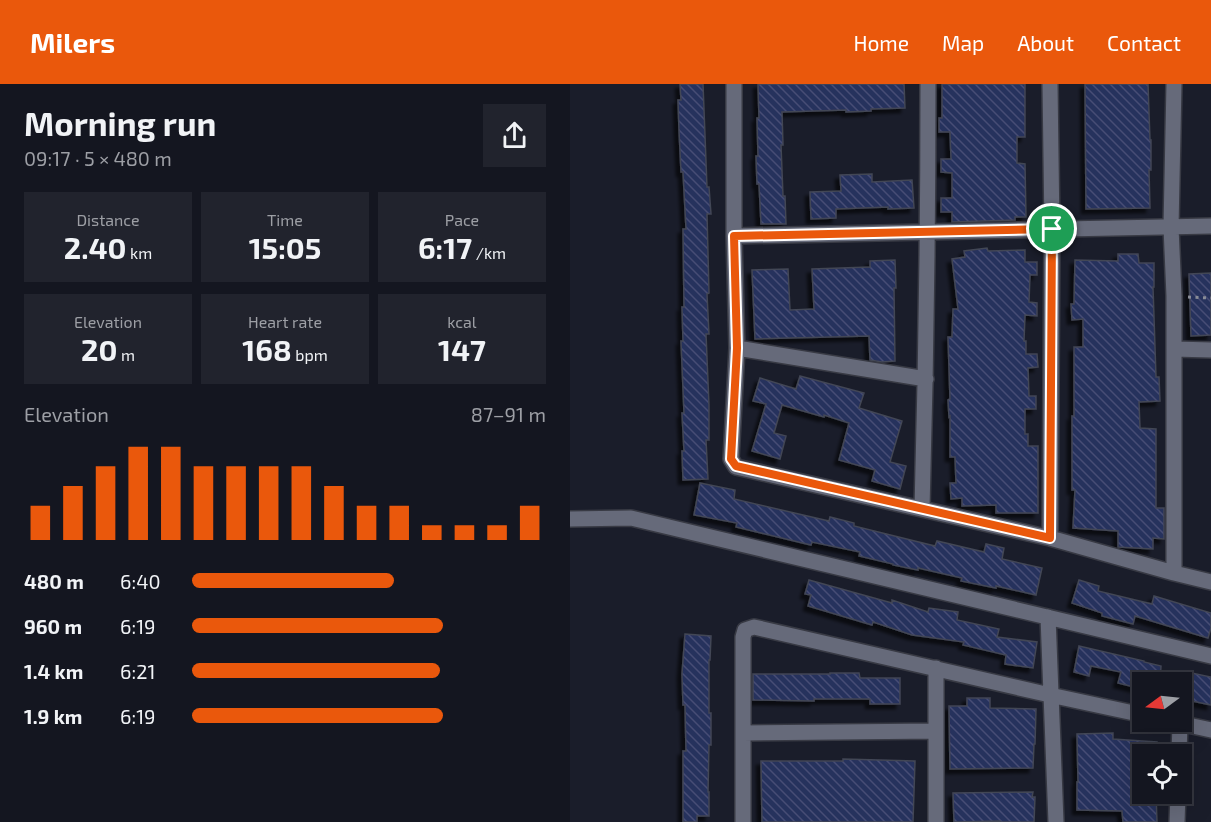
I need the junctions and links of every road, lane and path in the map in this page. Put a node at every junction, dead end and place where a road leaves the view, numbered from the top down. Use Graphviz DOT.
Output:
graph roads {
  1 [pos="734,84"];
  2 [pos="928,84"];
  3 [pos="1050,84"];
  4 [pos="1174,84"];
  5 [pos="1211,226"];
  6 [pos="1171,227"];
  7 [pos="1052,229"];
  8 [pos="928,232"];
  9 [pos="734,236"];
  10 [pos="1174,296"];
  11 [pos="1211,298"];
  12 [pos="737,348"];
  13 [pos="1174,349"];
  14 [pos="1211,350"];
  15 [pos="926,379"];
  16 [pos="922,509"];
  17 [pos="570,519"];
  18 [pos="1050,538"];
  19 [pos="1173,573"];
  20 [pos="1211,582"];
  21 [pos="1048,617"];
  22 [pos="1211,656"];
  23 [pos="936,668"];
  24 [pos="1050,695"];
  25 [pos="1132,713"];
  26 [pos="1192,726"];
  27 [pos="1211,730"];
  28 [pos="936,731"];
  29 [pos="743,733"];
  30 [pos="1178,804"];
  31 [pos="743,822"];
  32 [pos="936,822"];
  33 [pos="1056,822"];
  34 [pos="1178,822"];
  1 -- 9 [label="street"];
  2 -- 8 [label="street"];
  3 -- 7 [label="street"];
  4 -- 6 [label="street"];
  5 -- 6 [label="street"];
  6 -- 7 [label="street"];
  6 -- 10 [label="street"];
  7 -- 8 [label="street"];
  7 -- 18 [label="street"];
  8 -- 9 [label="street"];
  8 -- 15 [label="street"];
  9 -- 12 [label="street"];
  10 -- 11 [label="path"];
  10 -- 13 [label="street"];
  12 -- 15 [label="street"];
  12 -- 16 [label="street"];
  13 -- 14 [label="street"];
  13 -- 19 [label="street"];
  15 -- 16 [label="street"];
  16 -- 18 [label="street"];
  17 -- 21 [label="street"];
  18 -- 19 [label="street"];
  19 -- 20 [label="street"];
  21 -- 22 [label="street"];
  21 -- 24 [label="street"];
  23 -- 24 [label="street"];
  23 -- 28 [label="street"];
  23 -- 29 [label="street"];
  24 -- 25 [label="street"];
  24 -- 33 [label="street"];
  26 -- 27 [label="street"];
  28 -- 29 [label="street"];
  28 -- 32 [label="street"];
  29 -- 31 [label="street"];
  30 -- 34 [label="street"];
}
